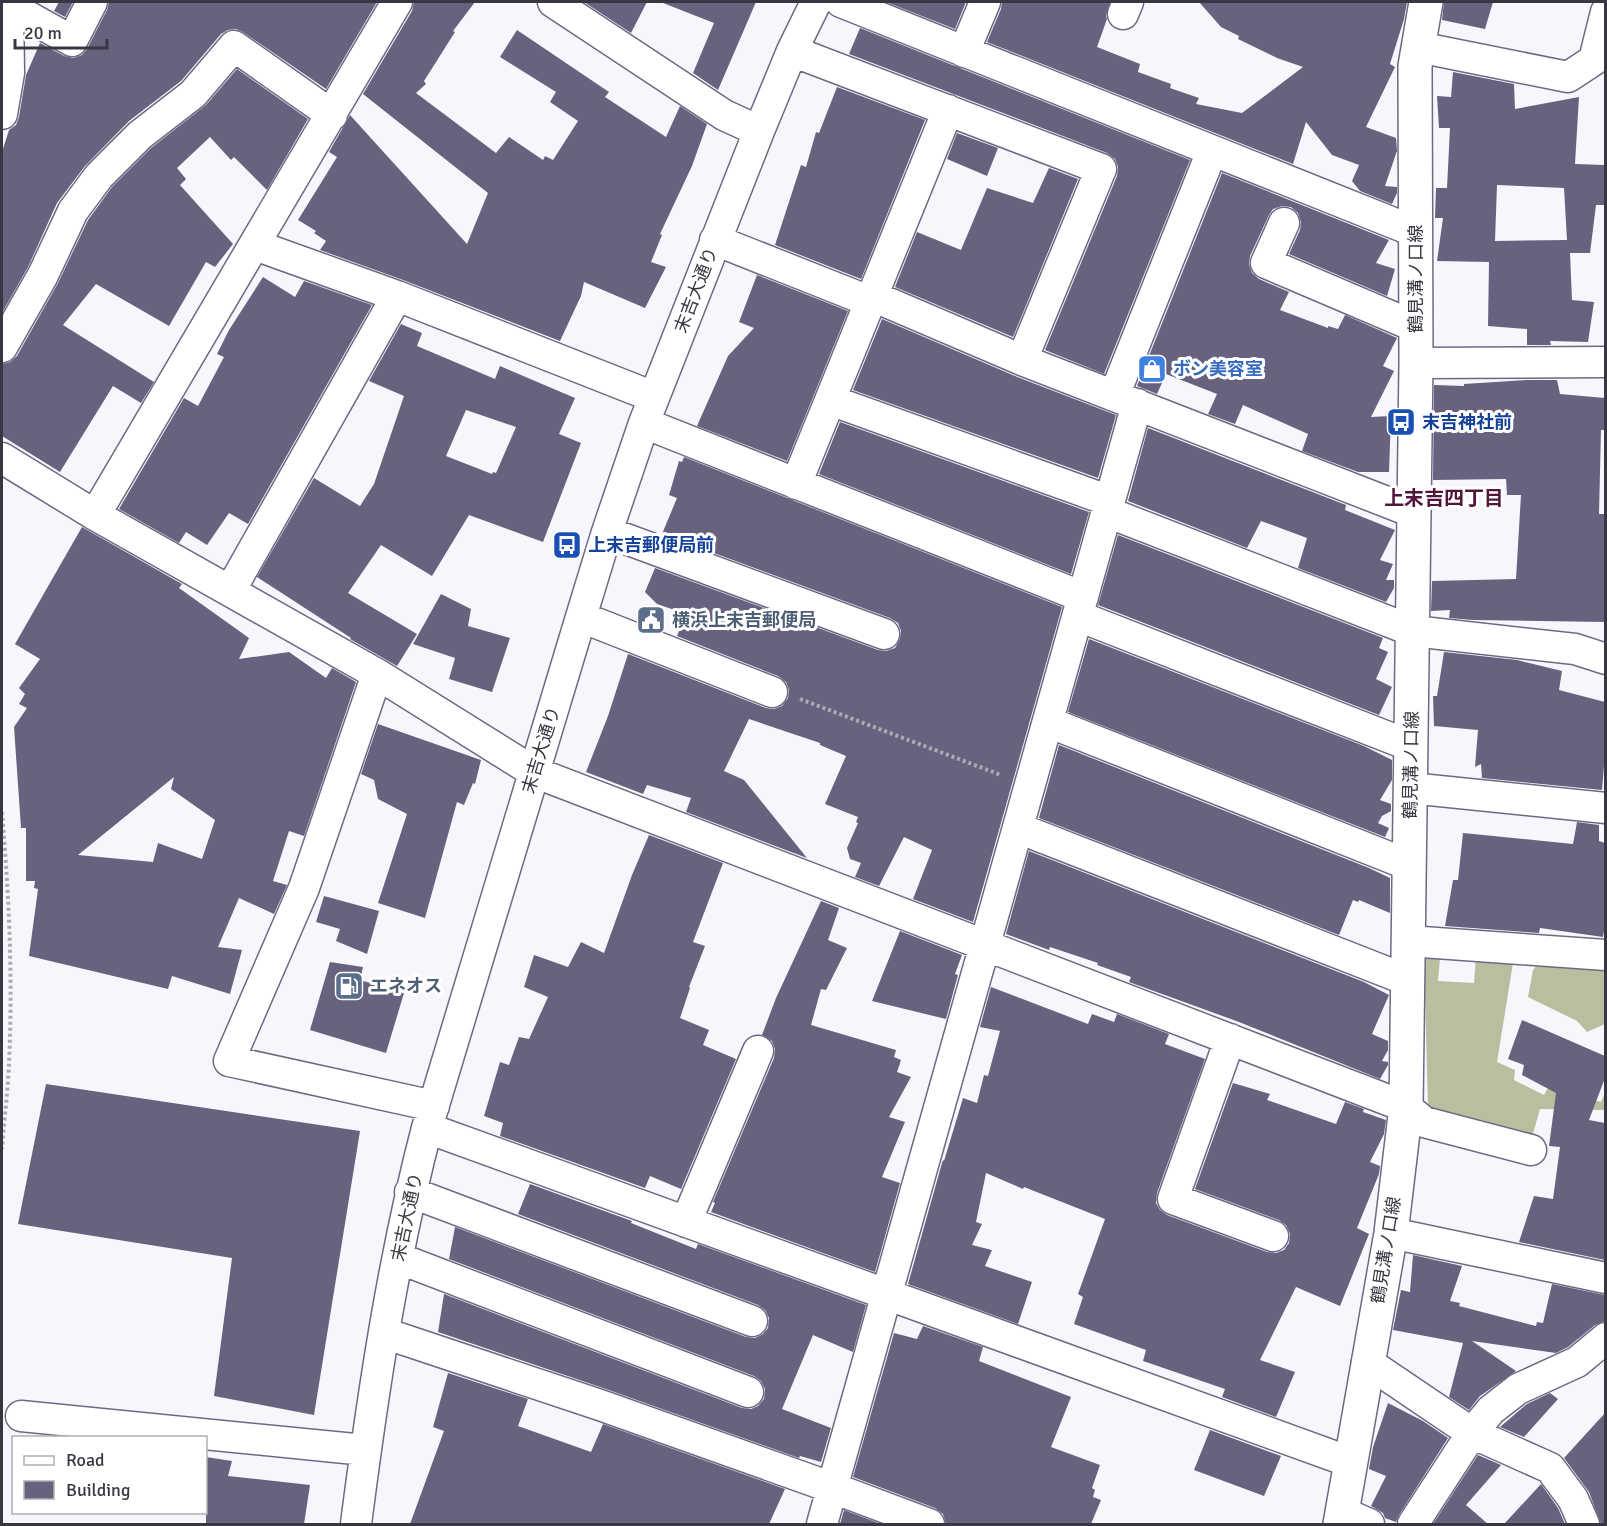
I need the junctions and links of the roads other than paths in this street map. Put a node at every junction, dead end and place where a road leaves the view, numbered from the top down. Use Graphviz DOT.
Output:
graph roads {
  1 [pos="92,2"];
  2 [pos="398,2"];
  3 [pos="553,2"];
  4 [pos="816,2"];
  5 [pos="842,2"];
  6 [pos="985,2"];
  7 [pos="1426,2"];
  8 [pos="5,3"];
  9 [pos="1605,12"];
  10 [pos="1418,47"];
  11 [pos="792,51"];
  12 [pos="964,52"];
  13 [pos="948,110"];
  14 [pos="2,114"];
  15 [pos="332,115"];
  16 [pos="759,131"];
  17 [pos="1212,151"];
  18 [pos="1284,223"];
  19 [pos="1416,232"];
  20 [pos="715,240"];
  21 [pos="255,245"];
  22 [pos="397,296"];
  23 [pos="869,301"];
  24 [pos="1416,327"];
  25 [pos="2,347"];
  26 [pos="1022,360"];
  27 [pos="1605,362"];
  28 [pos="1416,363"];
  29 [pos="830,400"];
  30 [pos="1126,400"];
  31 [pos="649,410"];
  32 [pos="2,459"];
  33 [pos="796,484"];
  34 [pos="1108,506"];
  35 [pos="1415,513"];
  36 [pos="95,515"];
  37 [pos="607,532"];
  38 [pos="230,591"];
  39 [pos="1080,606"];
  40 [pos="580,617"];
  41 [pos="1413,631"];
  42 [pos="884,634"];
  43 [pos="1605,659"];
  44 [pos="377,674"];
  45 [pos="772,692"];
  46 [pos="1048,722"];
  47 [pos="1411,746"];
  48 [pos="534,772"];
  49 [pos="1410,788"];
  50 [pos="1605,808"];
  51 [pos="1018,828"];
  52 [pos="1409,865"];
  53 [pos="1408,941"];
  54 [pos="986,944"];
  55 [pos="1605,955"];
  56 [pos="1407,980"];
  57 [pos="1230,1039"];
  58 [pos="758,1051"];
  59 [pos="1406,1107"];
  60 [pos="430,1117"];
  61 [pos="1531,1150"];
  62 [pos="410,1192"];
  63 [pos="686,1222"];
  64 [pos="1391,1233"];
  65 [pos="1273,1236"];
  66 [pos="398,1258"];
  67 [pos="1605,1278"];
  68 [pos="886,1293"];
  69 [pos="753,1321"];
  70 [pos="384,1333"];
  71 [pos="1605,1338"];
  72 [pos="1367,1362"];
  73 [pos="748,1392"];
  74 [pos="21,1416"];
  75 [pos="1472,1433"];
  76 [pos="365,1450"];
  77 [pos="1350,1462"];
  78 [pos="833,1488"];
  79 [pos="1350,1520"];
  80 [pos="356,1524"];
  81 [pos="822,1524"];
  82 [pos="929,1524"];
  83 [pos="1413,1524"];
  84 [pos="1584,1524"];
  1 -- 8 [label="street"];
  2 -- 15 [label="street"];
  3 -- 16 [label="street"];
  4 -- 11 [label="street, 末吉大通り"];
  5 -- 12 [label="street"];
  6 -- 12 [label="street"];
  7 -- 10 [label="main road, 鶴見溝ノ口線"];
  8 -- 14 [label="street"];
  9 -- 10 [label="street"];
  10 -- 19 [label="main road, 鶴見溝ノ口線"];
  11 -- 13 [label="street"];
  11 -- 16 [label="street, 末吉大通り"];
  12 -- 17 [label="street"];
  13 -- 23 [label="street"];
  13 -- 26 [label="street"];
  15 -- 21 [label="street"];
  15 -- 25 [label="street"];
  16 -- 20 [label="street, 末吉大通り"];
  17 -- 19 [label="street"];
  17 -- 30 [label="street"];
  18 -- 24 [label="street"];
  19 -- 24 [label="main road, 鶴見溝ノ口線"];
  20 -- 23 [label="street"];
  20 -- 31 [label="street, 末吉大通り"];
  21 -- 22 [label="street"];
  21 -- 36 [label="street"];
  22 -- 31 [label="street"];
  22 -- 38 [label="street"];
  23 -- 26 [label="street"];
  23 -- 29 [label="street"];
  24 -- 28 [label="main road, 鶴見溝ノ口線"];
  26 -- 30 [label="street"];
  27 -- 28 [label="street"];
  28 -- 35 [label="main road, 鶴見溝ノ口線"];
  29 -- 33 [label="street"];
  29 -- 34 [label="street"];
  30 -- 34 [label="street"];
  30 -- 35 [label="street"];
  31 -- 33 [label="street"];
  31 -- 37 [label="street, 末吉大通り"];
  32 -- 36 [label="street"];
  33 -- 39 [label="street"];
  34 -- 39 [label="street"];
  34 -- 41 [label="street"];
  35 -- 41 [label="main road, 鶴見溝ノ口線"];
  36 -- 38 [label="street"];
  37 -- 40 [label="street, 末吉大通り"];
  37 -- 42 [label="street"];
  38 -- 44 [label="street"];
  39 -- 46 [label="street"];
  39 -- 47 [label="street"];
  40 -- 45 [label="street"];
  40 -- 48 [label="street, 末吉大通り"];
  41 -- 43 [label="street"];
  41 -- 47 [label="main road, 鶴見溝ノ口線"];
  44 -- 48 [label="street"];
  44 -- 60 [label="street"];
  46 -- 51 [label="street"];
  46 -- 52 [label="street"];
  47 -- 49 [label="main road, 鶴見溝ノ口線"];
  48 -- 54 [label="street"];
  48 -- 60 [label="street, 末吉大通り"];
  49 -- 50 [label="street"];
  49 -- 52 [label="main road, 鶴見溝ノ口線"];
  51 -- 54 [label="street"];
  51 -- 56 [label="street"];
  52 -- 53 [label="main road, 鶴見溝ノ口線"];
  53 -- 55 [label="street"];
  53 -- 56 [label="main road, 鶴見溝ノ口線"];
  54 -- 57 [label="street"];
  54 -- 68 [label="street"];
  56 -- 59 [label="main road, 鶴見溝ノ口線"];
  57 -- 59 [label="street"];
  57 -- 65 [label="street"];
  58 -- 63 [label="street"];
  59 -- 61 [label="street"];
  59 -- 64 [label="main road, 鶴見溝ノ口線"];
  60 -- 62 [label="street, 末吉大通り"];
  60 -- 63 [label="street"];
  62 -- 66 [label="street, 末吉大通り"];
  62 -- 69 [label="street"];
  63 -- 68 [label="street"];
  64 -- 67 [label="street"];
  64 -- 72 [label="main road, 鶴見溝ノ口線"];
  66 -- 70 [label="street, 末吉大通り"];
  66 -- 73 [label="street"];
  68 -- 77 [label="street"];
  68 -- 78 [label="street"];
  70 -- 76 [label="street, 末吉大通り"];
  70 -- 78 [label="street"];
  71 -- 75 [label="street"];
  72 -- 75 [label="street"];
  72 -- 77 [label="main road, 鶴見溝ノ口線"];
  74 -- 76 [label="street"];
  75 -- 83 [label="street"];
  75 -- 84 [label="street"];
  76 -- 80 [label="street, 末吉大通り"];
  77 -- 79 [label="main road, 鶴見溝ノ口線"];
  78 -- 81 [label="street"];
  78 -- 82 [label="street"];
}
